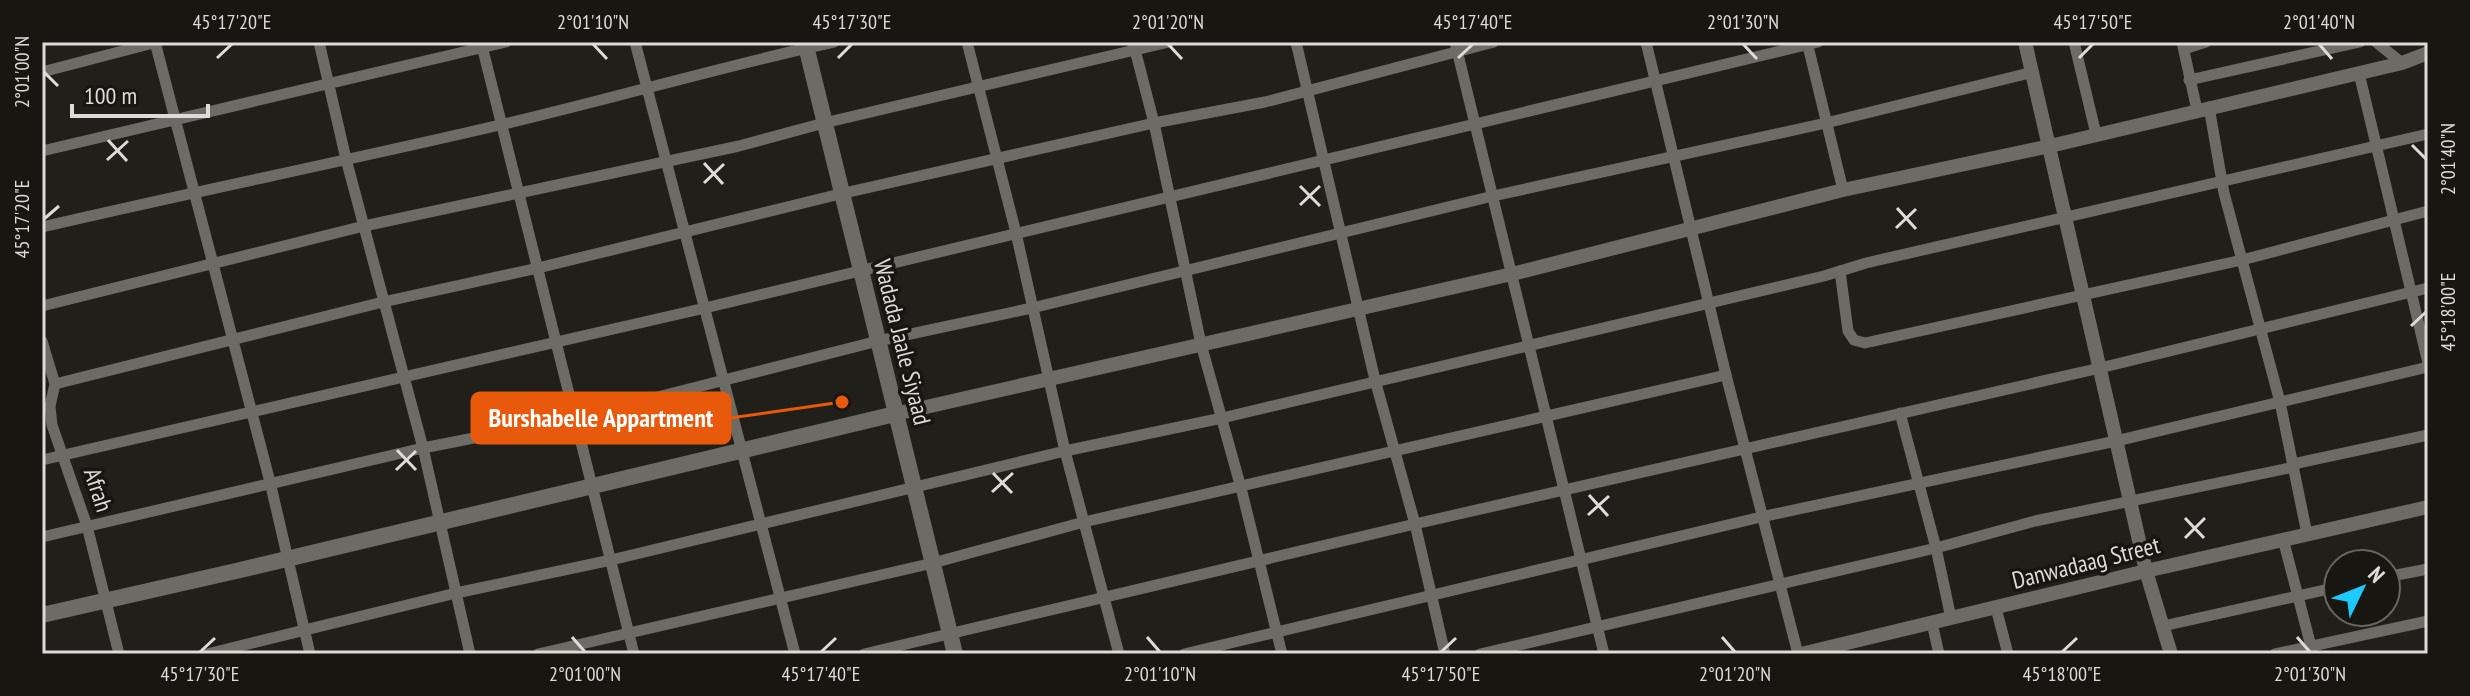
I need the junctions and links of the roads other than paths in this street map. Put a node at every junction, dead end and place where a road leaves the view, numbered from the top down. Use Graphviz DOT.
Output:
graph roads {
  1 [pos="155,42"];
  2 [pos="319,42"];
  3 [pos="506,42"];
  4 [pos="635,42"];
  5 [pos="834,42"];
  6 [pos="967,42"];
  7 [pos="1169,42"];
  8 [pos="1296,42"];
  9 [pos="1494,42"];
  10 [pos="1646,42"];
  11 [pos="2025,42"];
  12 [pos="2074,42"];
  13 [pos="2206,42"];
  14 [pos="2360,42"];
  15 [pos="2376,42"];
  16 [pos="1810,43"];
  17 [pos="482,45"];
  18 [pos="805,45"];
  19 [pos="2183,45"];
  20 [pos="1134,46"];
  21 [pos="1456,46"];
  22 [pos="2428,53"];
  23 [pos="2402,63"];
  24 [pos="42,72"];
  25 [pos="2033,72"];
  26 [pos="2359,73"];
  27 [pos="1656,79"];
  28 [pos="2189,80"];
  29 [pos="329,82"];
  30 [pos="979,86"];
  31 [pos="648,89"];
  32 [pos="1307,91"];
  33 [pos="2203,108"];
  34 [pos="175,122"];
  35 [pos="824,123"];
  36 [pos="1154,123"];
  37 [pos="1826,123"];
  38 [pos="502,125"];
  39 [pos="1475,126"];
  40 [pos="2096,134"];
  41 [pos="2428,134"];
  42 [pos="2050,146"];
  43 [pos="2376,148"];
  44 [pos="42,151"];
  45 [pos="1673,156"];
  46 [pos="346,159"];
  47 [pos="997,159"];
  48 [pos="1324,159"];
  49 [pos="666,160"];
  50 [pos="2222,182"];
  51 [pos="1843,190"];
  52 [pos="192,192"];
  53 [pos="519,194"];
  54 [pos="840,194"];
  55 [pos="1493,196"];
  56 [pos="1169,199"];
  57 [pos="2428,211"];
  58 [pos="2065,218"];
  59 [pos="2394,221"];
  60 [pos="364,226"];
  61 [pos="42,227"];
  62 [pos="1692,228"];
  63 [pos="685,231"];
  64 [pos="1016,233"];
  65 [pos="1340,234"];
  66 [pos="2242,260"];
  67 [pos="211,264"];
  68 [pos="538,268"];
  69 [pos="859,270"];
  70 [pos="1187,271"];
  71 [pos="1840,271"];
  72 [pos="1512,274"];
  73 [pos="2428,288"];
  74 [pos="2411,292"];
  75 [pos="2084,294"];
  76 [pos="383,302"];
  77 [pos="1709,302"];
  78 [pos="42,306"];
  79 [pos="1358,307"];
  80 [pos="705,308"];
  81 [pos="1032,308"];
  82 [pos="2260,328"];
  83 [pos="556,340"];
  84 [pos="42,341"];
  85 [pos="232,341"];
  86 [pos="878,341"];
  87 [pos="1201,344"];
  88 [pos="1528,348"];
  89 [pos="2428,365"];
  90 [pos="2100,368"];
  91 [pos="1726,375"];
  92 [pos="402,376"];
  93 [pos="1049,378"];
  94 [pos="724,380"];
  95 [pos="1375,380"];
  96 [pos="55,384"];
  97 [pos="2280,402"];
  98 [pos="251,412"];
  99 [pos="1900,413"];
  100 [pos="895,414"];
  101 [pos="1546,417"];
  102 [pos="575,418"];
  103 [pos="1222,418"];
  104 [pos="2428,435"];
  105 [pos="2116,441"];
  106 [pos="423,448"];
  107 [pos="1744,448"];
  108 [pos="742,450"];
  109 [pos="1065,451"];
  110 [pos="62,453"];
  111 [pos="1395,453"];
  112 [pos="42,460"];
  113 [pos="2293,466"];
  114 [pos="270,482"];
  115 [pos="1918,485"];
  116 [pos="592,486"];
  117 [pos="913,488"];
  118 [pos="1241,488"];
  119 [pos="1564,490"];
  120 [pos="2130,503"];
  121 [pos="2428,507"];
  122 [pos="1761,517"];
  123 [pos="438,522"];
  124 [pos="1084,522"];
  125 [pos="761,524"];
  126 [pos="1415,524"];
  127 [pos="87,526"];
  128 [pos="2307,534"];
  129 [pos="42,537"];
  130 [pos="2283,539"];
  131 [pos="1936,548"];
  132 [pos="287,558"];
  133 [pos="611,560"];
  134 [pos="1259,560"];
  135 [pos="1582,560"];
  136 [pos="933,563"];
  137 [pos="2428,569"];
  138 [pos="2146,571"];
  139 [pos="2402,574"];
  140 [pos="1779,584"];
  141 [pos="2322,591"];
  142 [pos="456,593"];
  143 [pos="1431,596"];
  144 [pos="2298,596"];
  145 [pos="1105,598"];
  146 [pos="105,599"];
  147 [pos="781,599"];
  148 [pos="1996,608"];
  149 [pos="42,615"];
  150 [pos="1951,618"];
  151 [pos="2428,621"];
  152 [pos="1932,623"];
  153 [pos="2163,626"];
  154 [pos="1598,627"];
  155 [pos="303,631"];
  156 [pos="1277,632"];
  157 [pos="629,633"];
  158 [pos="950,633"];
  159 [pos="2312,650"];
  160 [pos="119,654"];
  161 [pos="207,654"];
  162 [pos="310,654"];
  163 [pos="470,654"];
  164 [pos="538,654"];
  165 [pos="634,654"];
  166 [pos="795,654"];
  167 [pos="864,654"];
  168 [pos="955,654"];
  169 [pos="1119,654"];
  170 [pos="1184,654"];
  171 [pos="1282,654"];
  172 [pos="1445,654"];
  173 [pos="1480,654"];
  174 [pos="1604,654"];
  175 [pos="1800,654"];
  176 [pos="1939,654"];
  177 [pos="2008,654"];
  178 [pos="2171,654"];
  179 [pos="2275,654"];
  1 -- 24 [label="street"];
  1 -- 34 [label="street"];
  2 -- 29 [label="street"];
  3 -- 17 [label="street"];
  4 -- 31 [label="street"];
  5 -- 18 [label="street"];
  6 -- 30 [label="street"];
  7 -- 20 [label="street"];
  8 -- 32 [label="street"];
  9 -- 21 [label="street"];
  10 -- 27 [label="street"];
  11 -- 25 [label="street"];
  12 -- 40 [label="street"];
  13 -- 19 [label="street"];
  14 -- 28 [label="street"];
  15 -- 23 [label="street"];
  16 -- 27 [label="street"];
  16 -- 37 [label="street"];
  17 -- 29 [label="street"];
  17 -- 38 [label="street"];
  18 -- 31 [label="street"];
  18 -- 35 [label="main road, Wadada Jaale Siyaad"];
  19 -- 28 [label="street"];
  20 -- 30 [label="street"];
  20 -- 36 [label="street"];
  21 -- 32 [label="street"];
  21 -- 39 [label="street"];
  22 -- 23 [label="street"];
  23 -- 26 [label="street"];
  25 -- 37 [label="street"];
  25 -- 42 [label="street"];
  26 -- 33 [label="street"];
  26 -- 43 [label="street"];
  27 -- 39 [label="street"];
  27 -- 45 [label="street"];
  28 -- 33 [label="street"];
  29 -- 34 [label="street"];
  29 -- 46 [label="street"];
  30 -- 35 [label="street"];
  30 -- 47 [label="street"];
  31 -- 38 [label="street"];
  31 -- 49 [label="street"];
  32 -- 36 [label="street"];
  32 -- 48 [label="street"];
  33 -- 40 [label="street"];
  33 -- 50 [label="street"];
  34 -- 44 [label="street"];
  34 -- 52 [label="street"];
  35 -- 49 [label="street"];
  35 -- 54 [label="main road, Wadada Jaale Siyaad"];
  36 -- 47 [label="street"];
  36 -- 56 [label="street"];
  37 -- 45 [label="street"];
  37 -- 51 [label="street"];
  38 -- 46 [label="street"];
  38 -- 53 [label="street"];
  39 -- 48 [label="street"];
  39 -- 55 [label="street"];
  40 -- 42 [label="street"];
  41 -- 43 [label="street"];
  42 -- 51 [label="street"];
  42 -- 58 [label="street"];
  43 -- 50 [label="street"];
  43 -- 59 [label="street"];
  45 -- 55 [label="street"];
  45 -- 62 [label="street"];
  46 -- 52 [label="street"];
  46 -- 60 [label="street"];
  47 -- 54 [label="street"];
  47 -- 64 [label="street"];
  48 -- 56 [label="street"];
  48 -- 65 [label="street"];
  49 -- 53 [label="street"];
  49 -- 63 [label="street"];
  50 -- 58 [label="street"];
  50 -- 66 [label="street"];
  51 -- 62 [label="street"];
  52 -- 61 [label="street"];
  52 -- 67 [label="street"];
  53 -- 60 [label="street"];
  53 -- 68 [label="street"];
  54 -- 63 [label="street"];
  54 -- 69 [label="main road, Wadada Jaale Siyaad"];
  55 -- 65 [label="street"];
  55 -- 72 [label="street"];
  56 -- 64 [label="street"];
  56 -- 70 [label="street"];
  57 -- 59 [label="street"];
  58 -- 71 [label="street"];
  58 -- 75 [label="street"];
  59 -- 66 [label="street"];
  59 -- 74 [label="street"];
  60 -- 67 [label="street"];
  60 -- 76 [label="street"];
  62 -- 72 [label="street"];
  62 -- 77 [label="street"];
  63 -- 68 [label="street"];
  63 -- 80 [label="street"];
  64 -- 69 [label="street"];
  64 -- 81 [label="street"];
  65 -- 70 [label="street"];
  65 -- 79 [label="street"];
  66 -- 75 [label="street"];
  66 -- 82 [label="street"];
  67 -- 78 [label="street"];
  67 -- 85 [label="street"];
  68 -- 76 [label="street"];
  68 -- 83 [label="street"];
  69 -- 80 [label="street"];
  69 -- 86 [label="main road, Wadada Jaale Siyaad"];
  70 -- 81 [label="street"];
  70 -- 87 [label="street"];
  71 -- 75 [label="street"];
  71 -- 77 [label="street"];
  72 -- 79 [label="street"];
  72 -- 88 [label="street"];
  73 -- 74 [label="street"];
  74 -- 82 [label="street"];
  74 -- 89 [label="street"];
  75 -- 90 [label="street"];
  76 -- 85 [label="street"];
  76 -- 92 [label="street"];
  77 -- 88 [label="street"];
  77 -- 91 [label="street"];
  79 -- 87 [label="street"];
  79 -- 95 [label="street"];
  80 -- 83 [label="street"];
  80 -- 94 [label="street"];
  81 -- 86 [label="street"];
  81 -- 93 [label="street"];
  82 -- 90 [label="street"];
  82 -- 97 [label="street"];
  83 -- 92 [label="street"];
  83 -- 102 [label="street"];
  84 -- 96 [label="street, Afrah"];
  85 -- 96 [label="street"];
  85 -- 98 [label="street"];
  86 -- 94 [label="street"];
  86 -- 100 [label="main road, Wadada Jaale Siyaad"];
  87 -- 93 [label="street"];
  87 -- 103 [label="street"];
  88 -- 95 [label="street"];
  88 -- 101 [label="street"];
  89 -- 97 [label="street"];
  90 -- 99 [label="street"];
  90 -- 105 [label="street"];
  91 -- 101 [label="street"];
  91 -- 107 [label="street"];
  92 -- 98 [label="street"];
  92 -- 106 [label="street"];
  93 -- 100 [label="street"];
  93 -- 109 [label="street"];
  94 -- 102 [label="street"];
  94 -- 108 [label="street"];
  95 -- 103 [label="street"];
  95 -- 111 [label="street"];
  96 -- 110 [label="street, Afrah"];
  97 -- 105 [label="street"];
  97 -- 113 [label="street"];
  98 -- 110 [label="street"];
  98 -- 114 [label="street"];
  99 -- 107 [label="street"];
  99 -- 115 [label="street"];
  100 -- 108 [label="main road"];
  100 -- 117 [label="main road, Wadada Jaale Siyaad"];
  101 -- 111 [label="street"];
  101 -- 119 [label="street"];
  102 -- 106 [label="street"];
  102 -- 116 [label="street"];
  103 -- 109 [label="street"];
  103 -- 118 [label="street"];
  104 -- 113 [label="street"];
  105 -- 115 [label="street"];
  105 -- 120 [label="street"];
  106 -- 114 [label="street"];
  106 -- 123 [label="street"];
  107 -- 119 [label="street"];
  107 -- 122 [label="street"];
  108 -- 116 [label="main road"];
  108 -- 125 [label="street"];
  109 -- 117 [label="street"];
  109 -- 124 [label="street"];
  110 -- 112 [label="street"];
  110 -- 127 [label="street, Afrah"];
  111 -- 118 [label="street"];
  111 -- 126 [label="street"];
  113 -- 120 [label="street"];
  113 -- 128 [label="street"];
  114 -- 127 [label="street"];
  114 -- 132 [label="street"];
  115 -- 122 [label="street"];
  115 -- 131 [label="street"];
  116 -- 123 [label="main road"];
  116 -- 133 [label="street"];
  117 -- 125 [label="street"];
  117 -- 136 [label="main road, Wadada Jaale Siyaad"];
  118 -- 124 [label="street"];
  118 -- 134 [label="street"];
  119 -- 126 [label="street"];
  119 -- 135 [label="street"];
  120 -- 131 [label="street"];
  120 -- 138 [label="street"];
  121 -- 128 [label="street, Danwadaag Street"];
  122 -- 135 [label="street"];
  122 -- 140 [label="street"];
  123 -- 132 [label="main road"];
  123 -- 142 [label="street"];
  124 -- 136 [label="street"];
  124 -- 145 [label="street"];
  125 -- 133 [label="street"];
  125 -- 147 [label="street"];
  126 -- 134 [label="street"];
  126 -- 143 [label="street"];
  127 -- 129 [label="street"];
  127 -- 146 [label="street, Afrah"];
  128 -- 130 [label="street, Danwadaag Street"];
  130 -- 138 [label="street, Danwadaag Street"];
  130 -- 144 [label="street"];
  131 -- 140 [label="street"];
  131 -- 150 [label="street"];
  132 -- 146 [label="main road"];
  132 -- 155 [label="street"];
  133 -- 142 [label="street"];
  133 -- 157 [label="street"];
  134 -- 145 [label="street"];
  134 -- 156 [label="street"];
  135 -- 143 [label="street"];
  135 -- 154 [label="street"];
  136 -- 147 [label="street"];
  136 -- 158 [label="main road, Wadada Jaale Siyaad"];
  137 -- 139 [label="street"];
  138 -- 148 [label="street, Danwadaag Street"];
  138 -- 153 [label="street"];
  140 -- 154 [label="street"];
  140 -- 175 [label="street"];
  141 -- 144 [label="street"];
  142 -- 155 [label="street"];
  142 -- 163 [label="street"];
  143 -- 156 [label="street"];
  143 -- 172 [label="street"];
  144 -- 153 [label="street"];
  144 -- 159 [label="street"];
  145 -- 158 [label="street"];
  145 -- 169 [label="street"];
  146 -- 149 [label="main road"];
  146 -- 160 [label="street, Afrah"];
  147 -- 157 [label="street"];
  147 -- 166 [label="street"];
  148 -- 150 [label="street, Danwadaag Street"];
  148 -- 177 [label="street"];
  150 -- 152 [label="street, Danwadaag Street"];
  151 -- 159 [label="street"];
  152 -- 175 [label="street, Danwadaag Street"];
  152 -- 176 [label="street"];
  153 -- 178 [label="street"];
  154 -- 173 [label="street"];
  154 -- 174 [label="street"];
  155 -- 161 [label="street"];
  155 -- 162 [label="street"];
  156 -- 170 [label="street"];
  156 -- 171 [label="street"];
  157 -- 164 [label="street"];
  157 -- 165 [label="street"];
  158 -- 167 [label="street"];
  158 -- 168 [label="main road, Wadada Jaale Siyaad"];
  159 -- 179 [label="street"];
}
